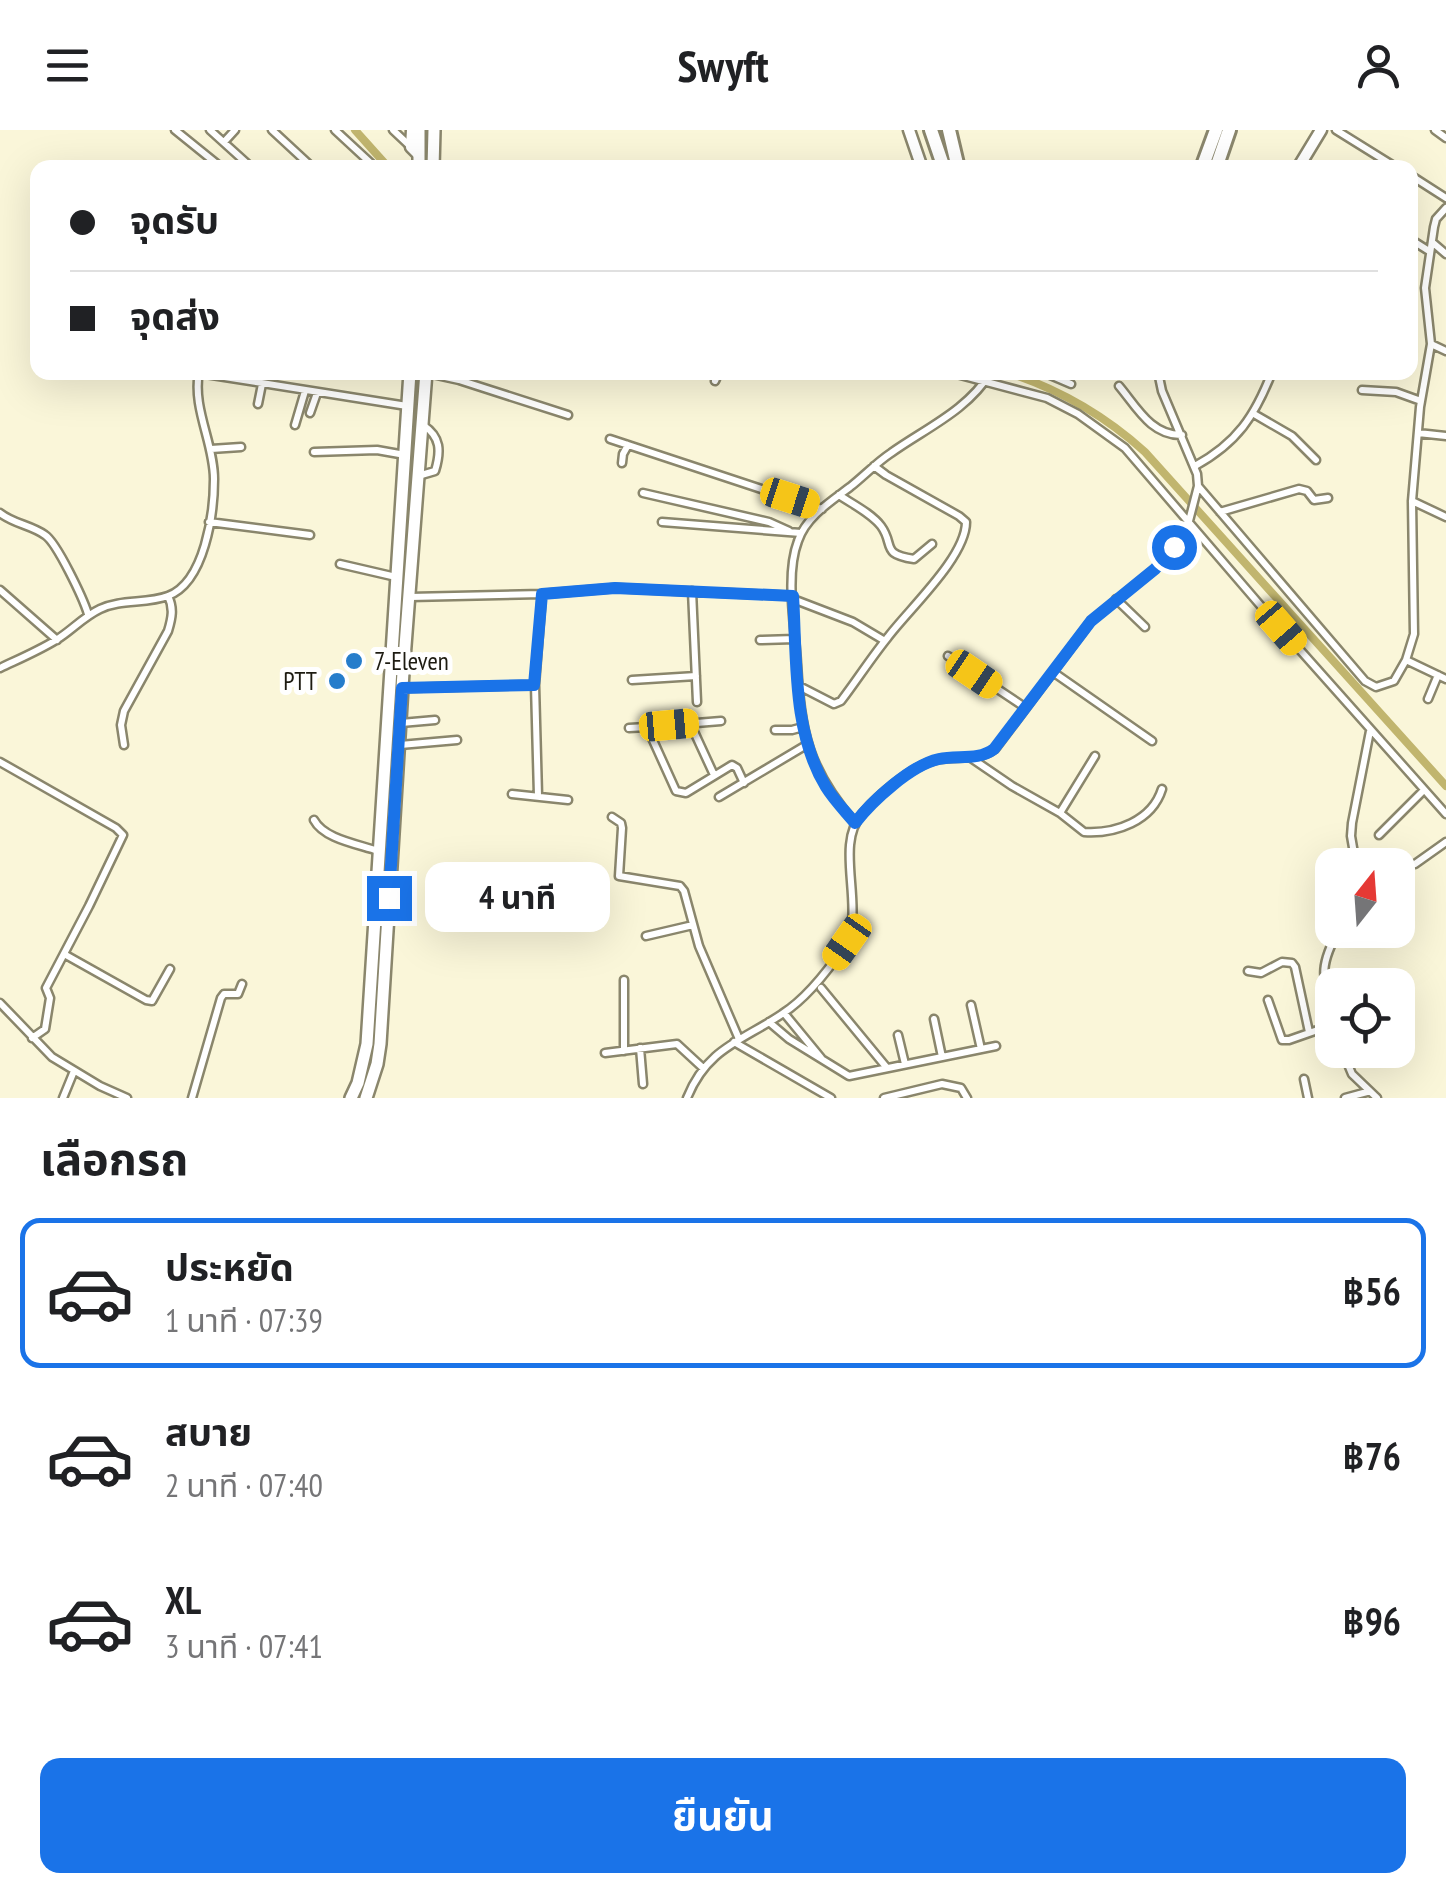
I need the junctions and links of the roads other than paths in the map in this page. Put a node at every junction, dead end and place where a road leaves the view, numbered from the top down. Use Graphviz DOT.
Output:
graph roads {
  1 [pos="174,130"];
  2 [pos="210,130"];
  3 [pos="235,130"];
  4 [pos="272,130"];
  5 [pos="336,130"];
  6 [pos="393,130"];
  7 [pos="415,130"];
  8 [pos="434,130"];
  9 [pos="909,130"];
  10 [pos="931,130"];
  11 [pos="949,130"];
  12 [pos="1216,130"];
  13 [pos="1229,130"];
  14 [pos="1322,130"];
  15 [pos="1336,130"];
  16 [pos="1435,130"];
  17 [pos="1446,138"];
  18 [pos="224,142"];
  19 [pos="416,156"];
  20 [pos="212,160"];
  21 [pos="243,160"];
  22 [pos="304,160"];
  23 [pos="368,160"];
  24 [pos="433,160"];
  25 [pos="919,160"];
  26 [pos="941,160"];
  27 [pos="956,160"];
  28 [pos="1205,160"];
  29 [pos="1219,160"];
  30 [pos="1303,160"];
  31 [pos="1384,160"];
  32 [pos="1418,181"];
  33 [pos="1446,198"];
  34 [pos="1446,208"];
  35 [pos="1431,241"];
  36 [pos="1418,244"];
  37 [pos="1429,251"];
  38 [pos="1446,254"];
  39 [pos="1431,344"];
  40 [pos="1446,351"];
  41 [pos="197,380"];
  42 [pos="239,380"];
  43 [pos="410,380"];
  44 [pos="418,380"];
  45 [pos="425,380"];
  46 [pos="458,380"];
  47 [pos="985,380"];
  48 [pos="999,380"];
  49 [pos="1062,380"];
  50 [pos="1160,380"];
  51 [pos="1269,380"];
  52 [pos="262,384"];
  53 [pos="1071,384"];
  54 [pos="1119,386"];
  55 [pos="409,389"];
  56 [pos="1362,390"];
  57 [pos="305,391"];
  58 [pos="317,393"];
  59 [pos="1421,401"];
  60 [pos="258,404"];
  61 [pos="408,406"];
  62 [pos="310,413"];
  63 [pos="568,414"];
  64 [pos="1254,414"];
  65 [pos="422,424"];
  66 [pos="295,425"];
  67 [pos="1418,433"];
  68 [pos="1182,435"];
  69 [pos="1446,436"];
  70 [pos="610,439"];
  71 [pos="628,445"];
  72 [pos="242,447"];
  73 [pos="211,449"];
  74 [pos="314,452"];
  75 [pos="405,455"];
  76 [pos="1316,460"];
  77 [pos="622,463"];
  78 [pos="874,466"];
  79 [pos="1195,466"];
  80 [pos="418,476"];
  81 [pos="1197,490"];
  82 [pos="643,492"];
  83 [pos="839,495"];
  84 [pos="1328,498"];
  85 [pos="1412,501"];
  86 [pos="822,508"];
  87 [pos="1220,512"];
  88 [pos="0,514"];
  89 [pos="1446,517"];
  90 [pos="1190,518"];
  91 [pos="209,522"];
  92 [pos="662,522"];
  93 [pos="788,531"];
  94 [pos="801,534"];
  95 [pos="310,535"];
  96 [pos="932,544"];
  97 [pos="340,564"];
  98 [pos="396,578"];
  99 [pos="0,590"];
  100 [pos="692,592"];
  101 [pos="542,594"];
  102 [pos="168,596"];
  103 [pos="409,597"];
  104 [pos="793,598"];
  105 [pos="1116,599"];
  106 [pos="88,614"];
  107 [pos="1145,628"];
  108 [pos="796,639"];
  109 [pos="57,640"];
  110 [pos="760,640"];
  111 [pos="885,640"];
  112 [pos="948,656"];
  113 [pos="1406,660"];
  114 [pos="1,666"];
  115 [pos="1053,672"];
  116 [pos="696,676"];
  117 [pos="1442,677"];
  118 [pos="632,680"];
  119 [pos="534,685"];
  120 [pos="798,685"];
  121 [pos="402,688"];
  122 [pos="1428,698"];
  123 [pos="696,702"];
  124 [pos="1026,708"];
  125 [pos="435,720"];
  126 [pos="721,720"];
  127 [pos="690,723"];
  128 [pos="400,724"];
  129 [pos="647,727"];
  130 [pos="804,727"];
  131 [pos="629,728"];
  132 [pos="1371,729"];
  133 [pos="775,730"];
  134 [pos="457,740"];
  135 [pos="1152,741"];
  136 [pos="399,744"];
  137 [pos="808,744"];
  138 [pos="124,745"];
  139 [pos="1096,756"];
  140 [pos="970,757"];
  141 [pos="0,762"];
  142 [pos="714,775"];
  143 [pos="744,782"];
  144 [pos="1162,788"];
  145 [pos="1424,790"];
  146 [pos="512,794"];
  147 [pos="538,795"];
  148 [pos="719,797"];
  149 [pos="568,800"];
  150 [pos="1060,814"];
  151 [pos="1446,814"];
  152 [pos="612,817"];
  153 [pos="314,820"];
  154 [pos="855,823"];
  155 [pos="1379,835"];
  156 [pos="1446,842"];
  157 [pos="1353,848"];
  158 [pos="379,852"];
  159 [pos="1415,864"];
  160 [pos="693,924"];
  161 [pos="646,936"];
  162 [pos="64,954"];
  163 [pos="170,969"];
  164 [pos="1248,971"];
  165 [pos="624,980"];
  166 [pos="242,984"];
  167 [pos="821,988"];
  168 [pos="1268,1000"];
  169 [pos="0,1003"];
  170 [pos="971,1005"];
  171 [pos="784,1013"];
  172 [pos="934,1019"];
  173 [pos="769,1022"];
  174 [pos="1315,1030"];
  175 [pos="1309,1032"];
  176 [pos="898,1035"];
  177 [pos="32,1038"];
  178 [pos="736,1040"];
  179 [pos="996,1046"];
  180 [pos="640,1048"];
  181 [pos="980,1049"];
  182 [pos="624,1051"];
  183 [pos="605,1053"];
  184 [pos="942,1057"];
  185 [pos="822,1058"];
  186 [pos="905,1064"];
  187 [pos="703,1068"];
  188 [pos="887,1068"];
  189 [pos="1348,1068"];
  190 [pos="74,1072"];
  191 [pos="1304,1079"];
  192 [pos="642,1084"];
  193 [pos="1368,1092"];
  194 [pos="62,1098"];
  195 [pos="127,1098"];
  196 [pos="192,1098"];
  197 [pos="351,1098"];
  198 [pos="366,1098"];
  199 [pos="688,1098"];
  200 [pos="831,1098"];
  201 [pos="884,1098"];
  202 [pos="967,1098"];
  203 [pos="1308,1098"];
  204 [pos="1345,1098"];
  205 [pos="1377,1098"];
  1 -- 20 [label="street"];
  2 -- 18 [label="street"];
  3 -- 18 [label="street"];
  4 -- 22 [label="street"];
  5 -- 23 [label="street"];
  6 -- 19 [label="street"];
  7 -- 19 [label="main road"];
  8 -- 24 [label="main road"];
  9 -- 25 [label="main road"];
  10 -- 26 [label="highway"];
  11 -- 27 [label="highway"];
  12 -- 28 [label="highway"];
  13 -- 29 [label="highway"];
  14 -- 30 [label="main road"];
  15 -- 31 [label="street"];
  16 -- 17 [label="street"];
  18 -- 21 [label="street"];
  32 -- 33 [label="street"];
  34 -- 35 [label="street"];
  35 -- 37 [label="street"];
  35 -- 38 [label="street"];
  36 -- 37 [label="street"];
  37 -- 39 [label="street"];
  39 -- 40 [label="street"];
  39 -- 59 [label="street"];
  41 -- 73 [label="street"];
  42 -- 52 [label="street"];
  43 -- 55 [label="main road"];
  44 -- 55 [label="main road"];
  45 -- 65 [label="main road"];
  46 -- 63 [label="street"];
  47 -- 78 [label="street"];
  48 -- 90 [label="street"];
  49 -- 53 [label="street"];
  50 -- 68 [label="street"];
  51 -- 64 [label="street"];
  52 -- 57 [label="street"];
  52 -- 60 [label="street"];
  54 -- 68 [label="street"];
  55 -- 61 [label="main road"];
  56 -- 59 [label="street"];
  57 -- 58 [label="street"];
  57 -- 66 [label="street"];
  58 -- 61 [label="street"];
  58 -- 62 [label="street"];
  59 -- 67 [label="street"];
  61 -- 75 [label="main road"];
  64 -- 76 [label="street"];
  64 -- 79 [label="street"];
  65 -- 80 [label="main road"];
  65 -- 80 [label="street"];
  67 -- 69 [label="street"];
  67 -- 85 [label="street"];
  68 -- 79 [label="street"];
  70 -- 71 [label="street"];
  71 -- 77 [label="street"];
  71 -- 86 [label="street"];
  72 -- 73 [label="street"];
  73 -- 91 [label="street"];
  74 -- 75 [label="street"];
  75 -- 98 [label="main road"];
  78 -- 83 [label="street"];
  78 -- 111 [label="street"];
  79 -- 81 [label="street"];
  80 -- 103 [label="main road"];
  81 -- 87 [label="street"];
  81 -- 90 [label="street"];
  82 -- 93 [label="street"];
  83 -- 86 [label="street"];
  83 -- 96 [label="street"];
  84 -- 87 [label="street"];
  85 -- 89 [label="street"];
  85 -- 113 [label="street"];
  86 -- 94 [label="street"];
  87 -- 113 [label="street"];
  88 -- 106 [label="street"];
  90 -- 105 [label="street"];
  90 -- 132 [label="street"];
  91 -- 95 [label="street"];
  91 -- 102 [label="street"];
  92 -- 93 [label="street"];
  93 -- 94 [label="street"];
  94 -- 104 [label="street"];
  97 -- 98 [label="street"];
  98 -- 158 [label="main road"];
  99 -- 109 [label="street"];
  100 -- 101 [label="street"];
  100 -- 104 [label="street"];
  100 -- 116 [label="street"];
  101 -- 103 [label="street"];
  101 -- 119 [label="street"];
  102 -- 106 [label="street"];
  102 -- 138 [label="street"];
  103 -- 121 [label="main road"];
  104 -- 108 [label="street"];
  104 -- 111 [label="street"];
  105 -- 107 [label="street"];
  105 -- 115 [label="street"];
  106 -- 109 [label="street"];
  108 -- 110 [label="street"];
  108 -- 120 [label="street"];
  109 -- 114 [label="street"];
  111 -- 120 [label="street"];
  112 -- 124 [label="street"];
  113 -- 117 [label="street"];
  115 -- 124 [label="street"];
  115 -- 135 [label="street"];
  116 -- 118 [label="street"];
  116 -- 123 [label="street"];
  117 -- 122 [label="street"];
  119 -- 121 [label="street"];
  119 -- 147 [label="street"];
  120 -- 130 [label="street"];
  121 -- 128 [label="main road"];
  124 -- 140 [label="street"];
  125 -- 128 [label="street"];
  126 -- 127 [label="street"];
  127 -- 129 [label="street"];
  127 -- 142 [label="street"];
  128 -- 136 [label="main road"];
  129 -- 131 [label="street"];
  129 -- 142 [label="street"];
  130 -- 133 [label="street"];
  130 -- 137 [label="street"];
  132 -- 145 [label="street"];
  132 -- 157 [label="street"];
  134 -- 136 [label="street"];
  136 -- 198 [label="main road"];
  137 -- 143 [label="street"];
  137 -- 154 [label="street"];
  139 -- 150 [label="street"];
  140 -- 150 [label="street"];
  140 -- 154 [label="street"];
  141 -- 162 [label="street"];
  142 -- 143 [label="street"];
  143 -- 148 [label="street"];
  144 -- 150 [label="street"];
  145 -- 151 [label="street"];
  145 -- 155 [label="street"];
  146 -- 147 [label="street"];
  147 -- 149 [label="street"];
  152 -- 160 [label="street"];
  153 -- 158 [label="street"];
  154 -- 171 [label="street"];
  156 -- 159 [label="street"];
  158 -- 197 [label="main road"];
  160 -- 161 [label="street"];
  160 -- 178 [label="street"];
  162 -- 163 [label="street"];
  162 -- 177 [label="street"];
  164 -- 175 [label="street"];
  165 -- 182 [label="street"];
  166 -- 196 [label="street"];
  167 -- 188 [label="street"];
  168 -- 175 [label="street"];
  169 -- 177 [label="street"];
  170 -- 181 [label="street"];
  171 -- 173 [label="street"];
  171 -- 185 [label="street"];
  172 -- 184 [label="street"];
  173 -- 178 [label="street"];
  173 -- 185 [label="street"];
  174 -- 175 [label="street"];
  176 -- 186 [label="street"];
  177 -- 190 [label="street"];
  178 -- 187 [label="street"];
  178 -- 200 [label="street"];
  179 -- 181 [label="street"];
  180 -- 182 [label="street"];
  180 -- 187 [label="street"];
  180 -- 192 [label="street"];
  181 -- 184 [label="street"];
  182 -- 183 [label="street"];
  184 -- 186 [label="street"];
  185 -- 188 [label="street"];
  186 -- 188 [label="street"];
  187 -- 199 [label="street"];
  189 -- 193 [label="street"];
  190 -- 194 [label="street"];
  190 -- 195 [label="street"];
  191 -- 203 [label="street"];
  193 -- 204 [label="street"];
  193 -- 205 [label="street"];
  201 -- 202 [label="street"];
}
